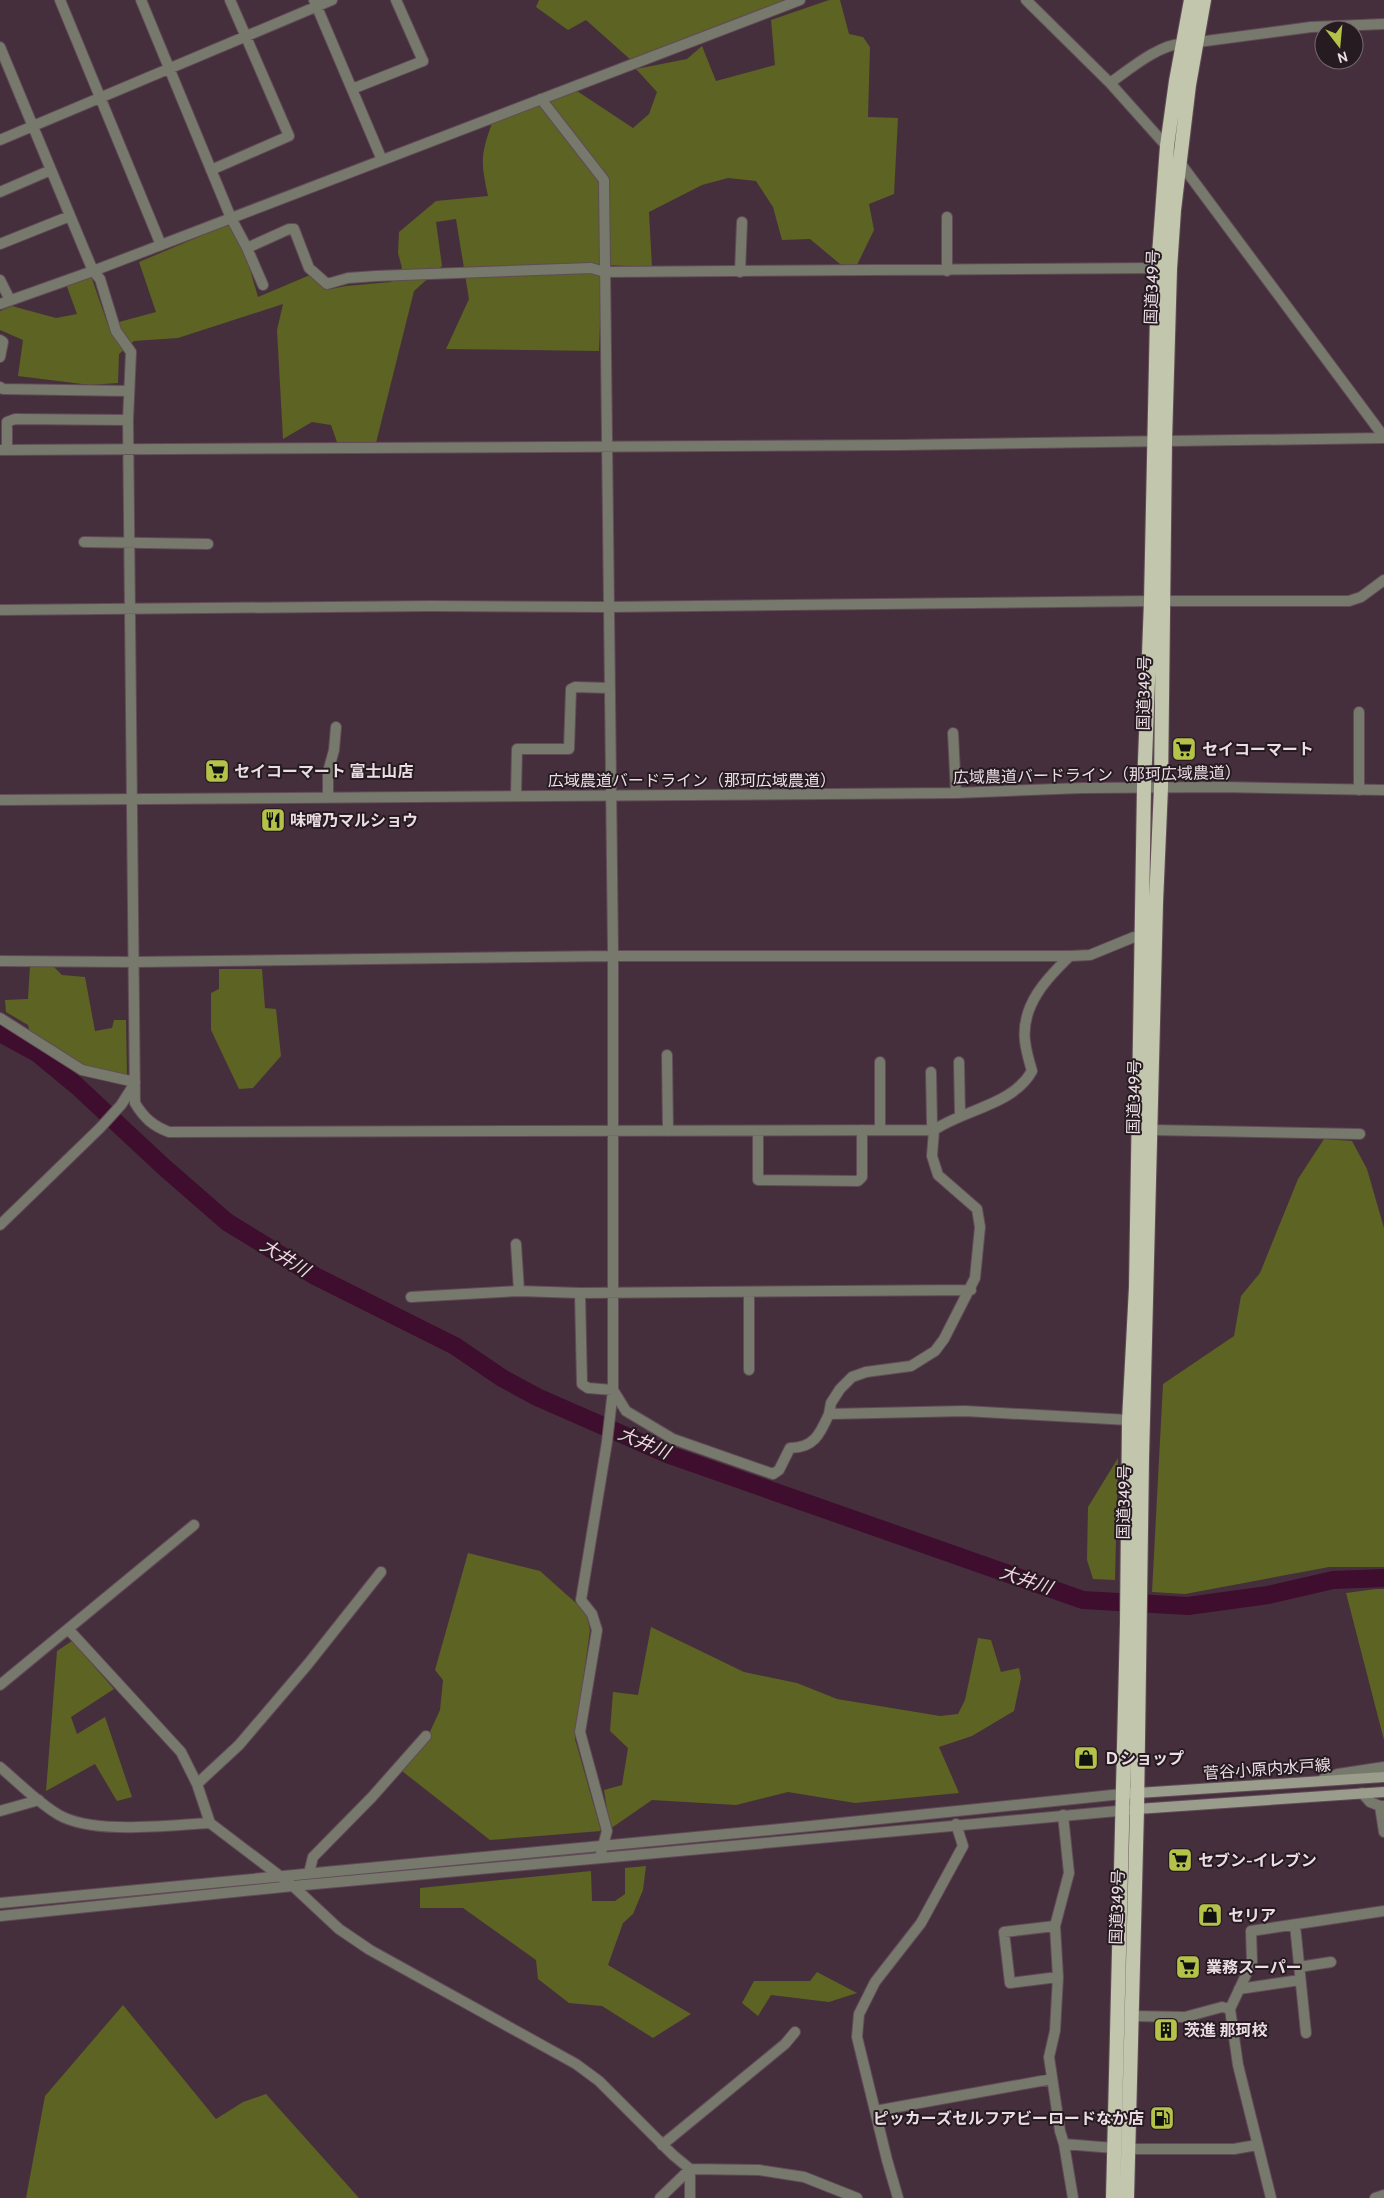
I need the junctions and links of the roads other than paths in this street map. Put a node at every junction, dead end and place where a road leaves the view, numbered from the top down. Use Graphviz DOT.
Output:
graph roads {
  1 [pos="60,0"];
  2 [pos="141,0"];
  3 [pos="230,0"];
  4 [pos="332,0"];
  5 [pos="396,0"];
  6 [pos="800,0"];
  7 [pos="1026,0"];
  8 [pos="1191,0"];
  9 [pos="1204,0"];
  10 [pos="315,3"];
  11 [pos="1384,24"];
  12 [pos="246,38"];
  13 [pos="1189,43"];
  14 [pos="0,47"];
  15 [pos="169,69"];
  16 [pos="1110,83"];
  17 [pos="352,89"];
  18 [pos="100,98"];
  19 [pos="541,99"];
  20 [pos="33,126"];
  21 [pos="0,140"];
  22 [pos="1167,146"];
  23 [pos="382,160"];
  24 [pos="1179,163"];
  25 [pos="52,170"];
  26 [pos="211,170"];
  27 [pos="0,192"];
  28 [pos="70,216"];
  29 [pos="947,216"];
  30 [pos="230,218"];
  31 [pos="742,222"];
  32 [pos="0,244"];
  33 [pos="160,245"];
  34 [pos="247,248"];
  35 [pos="1158,268"];
  36 [pos="93,271"];
  37 [pos="947,271"];
  38 [pos="605,272"];
  39 [pos="740,272"];
  40 [pos="0,280"];
  41 [pos="262,286"];
  42 [pos="2,291"];
  43 [pos="5,302"];
  44 [pos="0,340"];
  45 [pos="0,357"];
  46 [pos="0,386"];
  47 [pos="129,391"];
  48 [pos="128,420"];
  49 [pos="1384,438"];
  50 [pos="1159,441"];
  51 [pos="606,447"];
  52 [pos="129,449"];
  53 [pos="4,450"];
  54 [pos="84,542"];
  55 [pos="131,543"];
  56 [pos="208,544"];
  57 [pos="1384,580"];
  58 [pos="1157,601"];
  59 [pos="608,607"];
  60 [pos="0,610"];
  61 [pos="131,610"];
  62 [pos="609,688"];
  63 [pos="1359,712"];
  64 [pos="336,727"];
  65 [pos="953,733"];
  66 [pos="1144,787"];
  67 [pos="1160,787"];
  68 [pos="1359,790"];
  69 [pos="1384,790"];
  70 [pos="956,793"];
  71 [pos="610,795"];
  72 [pos="516,796"];
  73 [pos="328,797"];
  74 [pos="132,799"];
  75 [pos="0,800"];
  76 [pos="1149,938"];
  77 [pos="612,956"];
  78 [pos="1070,956"];
  79 [pos="0,961"];
  80 [pos="134,962"];
  81 [pos="0,1018"];
  82 [pos="667,1055"];
  83 [pos="880,1062"];
  84 [pos="959,1062"];
  85 [pos="931,1072"];
  86 [pos="135,1082"];
  87 [pos="960,1115"];
  88 [pos="862,1130"];
  89 [pos="880,1130"];
  90 [pos="934,1130"];
  91 [pos="1151,1130"];
  92 [pos="613,1131"];
  93 [pos="668,1131"];
  94 [pos="758,1131"];
  95 [pos="1360,1134"];
  96 [pos="0,1225"];
  97 [pos="516,1244"];
  98 [pos="971,1290"];
  99 [pos="519,1291"];
  100 [pos="580,1292"];
  101 [pos="613,1292"];
  102 [pos="749,1292"];
  103 [pos="410,1296"];
  104 [pos="749,1370"];
  105 [pos="613,1390"];
  106 [pos="828,1414"];
  107 [pos="1130,1420"];
  108 [pos="194,1525"];
  109 [pos="381,1572"];
  110 [pos="1134,1589"];
  111 [pos="1133,1616"];
  112 [pos="69,1630"];
  113 [pos="0,1686"];
  114 [pos="426,1736"];
  115 [pos="0,1767"];
  116 [pos="1384,1767"];
  117 [pos="1384,1777"];
  118 [pos="1315,1781"];
  119 [pos="197,1784"];
  120 [pos="1384,1792"];
  121 [pos="1137,1793"];
  122 [pos="1362,1793"];
  123 [pos="1122,1794"];
  124 [pos="39,1800"];
  125 [pos="1382,1806"];
  126 [pos="1137,1809"];
  127 [pos="1122,1810"];
  128 [pos="0,1811"];
  129 [pos="1063,1815"];
  130 [pos="210,1823"];
  131 [pos="956,1824"];
  132 [pos="1384,1832"];
  133 [pos="605,1845"];
  134 [pos="600,1858"];
  135 [pos="309,1873"];
  136 [pos="279,1876"];
  137 [pos="293,1886"];
  138 [pos="0,1903"];
  139 [pos="1384,1911"];
  140 [pos="0,1916"];
  141 [pos="1295,1925"];
  142 [pos="1055,1926"];
  143 [pos="1331,1962"];
  144 [pos="1299,1967"];
  145 [pos="1058,1977"];
  146 [pos="1300,1980"];
  147 [pos="1239,1989"];
  148 [pos="1230,2009"];
  149 [pos="1131,2016"];
  150 [pos="795,2032"];
  151 [pos="1306,2033"];
  152 [pos="1052,2079"];
  153 [pos="875,2111"];
  154 [pos="1064,2144"];
  155 [pos="662,2145"];
  156 [pos="1257,2145"];
  157 [pos="1114,2148"];
  158 [pos="1128,2149"];
  159 [pos="690,2169"];
  160 [pos="1384,2196"];
  161 [pos="660,2198"];
  162 [pos="690,2198"];
  163 [pos="857,2198"];
  164 [pos="898,2198"];
  165 [pos="1073,2198"];
  166 [pos="1113,2198"];
  167 [pos="1127,2198"];
  168 [pos="1271,2198"];
  169 [pos="1376,2198"];
  1 -- 18 [label="street"];
  2 -- 15 [label="street"];
  3 -- 12 [label="street"];
  4 -- 10 [label="street"];
  5 -- 17 [label="street"];
  6 -- 19 [label="street"];
  7 -- 16 [label="street"];
  8 -- 13 [label="highway, 国道349号"];
  9 -- 13 [label="highway, 国道349号"];
  10 -- 12 [label="street"];
  10 -- 17 [label="street"];
  11 -- 13 [label="street"];
  12 -- 15 [label="street"];
  12 -- 26 [label="street"];
  13 -- 16 [label="street"];
  13 -- 22 [label="highway, 国道349号"];
  13 -- 24 [label="highway, 国道349号"];
  14 -- 20 [label="street"];
  15 -- 18 [label="street"];
  15 -- 26 [label="street"];
  16 -- 22 [label="street"];
  17 -- 23 [label="street"];
  18 -- 20 [label="street"];
  18 -- 33 [label="street"];
  19 -- 23 [label="street"];
  19 -- 38 [label="street"];
  20 -- 21 [label="street"];
  20 -- 25 [label="street"];
  22 -- 24 [label="street"];
  22 -- 35 [label="highway, 国道349号"];
  23 -- 30 [label="street"];
  24 -- 49 [label="street"];
  24 -- 50 [label="highway, 国道349号"];
  25 -- 27 [label="street"];
  25 -- 28 [label="street"];
  26 -- 30 [label="street"];
  28 -- 32 [label="street"];
  28 -- 36 [label="street"];
  29 -- 37 [label="street"];
  30 -- 33 [label="street"];
  30 -- 34 [label="street"];
  31 -- 39 [label="street"];
  33 -- 36 [label="street"];
  34 -- 38 [label="street"];
  34 -- 41 [label="street"];
  35 -- 37 [label="street"];
  35 -- 50 [label="highway, 国道349号"];
  36 -- 43 [label="street"];
  36 -- 47 [label="street"];
  37 -- 39 [label="street"];
  38 -- 39 [label="street"];
  38 -- 51 [label="street"];
  40 -- 42 [label="street"];
  42 -- 43 [label="street"];
  44 -- 45 [label="street"];
  46 -- 47 [label="street"];
  47 -- 48 [label="street"];
  48 -- 52 [label="street"];
  48 -- 53 [label="street"];
  49 -- 50 [label="street"];
  50 -- 51 [label="street"];
  50 -- 58 [label="highway, 国道349号"];
  51 -- 52 [label="street"];
  51 -- 59 [label="street"];
  52 -- 53 [label="street"];
  52 -- 55 [label="street"];
  54 -- 55 [label="street"];
  55 -- 56 [label="street"];
  55 -- 61 [label="street"];
  57 -- 58 [label="street"];
  58 -- 59 [label="street"];
  58 -- 66 [label="highway, 国道349号"];
  58 -- 67 [label="highway, 国道349号"];
  59 -- 61 [label="street"];
  59 -- 62 [label="street"];
  60 -- 61 [label="street"];
  61 -- 74 [label="street"];
  62 -- 71 [label="street"];
  62 -- 72 [label="street"];
  63 -- 68 [label="street"];
  64 -- 73 [label="street"];
  65 -- 70 [label="street"];
  66 -- 67 [label="street, 広域農道バードライン（那珂広域農道）"];
  66 -- 70 [label="street, 広域農道バードライン（那珂広域農道）"];
  66 -- 76 [label="highway, 国道349号"];
  67 -- 68 [label="street, 広域農道バードライン（那珂広域農道）"];
  67 -- 76 [label="highway, 国道349号"];
  68 -- 69 [label="street, 広域農道バードライン（那珂広域農道）"];
  70 -- 71 [label="street, 広域農道バードライン（那珂広域農道）"];
  71 -- 72 [label="street, 広域農道バードライン（那珂広域農道）"];
  71 -- 77 [label="street"];
  72 -- 73 [label="street, 広域農道バードライン（那珂広域農道）"];
  73 -- 74 [label="street, 広域農道バードライン（那珂広域農道）"];
  74 -- 75 [label="street, 広域農道バードライン（那珂広域農道）"];
  74 -- 80 [label="street"];
  76 -- 78 [label="street"];
  76 -- 91 [label="highway, 国道349号"];
  76 -- 107 [label="highway, 国道349号"];
  77 -- 78 [label="street"];
  77 -- 80 [label="street"];
  77 -- 92 [label="street"];
  78 -- 87 [label="street"];
  79 -- 80 [label="street"];
  80 -- 86 [label="street"];
  81 -- 86 [label="street"];
  82 -- 93 [label="street"];
  83 -- 89 [label="street"];
  84 -- 87 [label="street"];
  85 -- 90 [label="street"];
  86 -- 92 [label="street"];
  86 -- 96 [label="street"];
  87 -- 90 [label="street"];
  88 -- 89 [label="street"];
  88 -- 94 [label="street"];
  88 -- 94 [label="street"];
  89 -- 90 [label="street"];
  90 -- 98 [label="street"];
  91 -- 95 [label="street"];
  91 -- 110 [label="highway, 国道349号"];
  92 -- 93 [label="street"];
  92 -- 101 [label="street"];
  93 -- 94 [label="street"];
  97 -- 99 [label="street"];
  98 -- 102 [label="street"];
  98 -- 106 [label="street"];
  99 -- 100 [label="street"];
  99 -- 103 [label="street"];
  100 -- 101 [label="street"];
  100 -- 105 [label="street"];
  101 -- 102 [label="street"];
  101 -- 105 [label="street"];
  102 -- 104 [label="street"];
  105 -- 106 [label="street"];
  105 -- 133 [label="street"];
  106 -- 107 [label="street"];
  107 -- 110 [label="highway, 国道349号"];
  108 -- 112 [label="street"];
  109 -- 119 [label="street"];
  110 -- 111 [label="highway, 国道349号"];
  111 -- 121 [label="highway, 国道349号"];
  111 -- 123 [label="highway, 国道349号"];
  112 -- 113 [label="street"];
  112 -- 119 [label="street"];
  114 -- 135 [label="street"];
  115 -- 124 [label="street"];
  116 -- 118 [label="street"];
  117 -- 118 [label="main road, 菅谷小原内水戸線"];
  118 -- 121 [label="main road, 菅谷小原内水戸線"];
  119 -- 130 [label="street"];
  120 -- 122 [label="main road, 菅谷小原内水戸線"];
  121 -- 123 [label="main road, 菅谷小原内水戸線"];
  121 -- 126 [label="highway, 国道349号"];
  122 -- 125 [label="street"];
  122 -- 126 [label="main road, 菅谷小原内水戸線"];
  123 -- 127 [label="highway, 国道349号"];
  123 -- 133 [label="street"];
  124 -- 128 [label="street"];
  124 -- 130 [label="street"];
  125 -- 132 [label="street"];
  126 -- 127 [label="street"];
  126 -- 149 [label="highway, 国道349号"];
  127 -- 129 [label="street"];
  127 -- 157 [label="highway, 国道349号"];
  129 -- 131 [label="street"];
  129 -- 142 [label="street"];
  130 -- 136 [label="street"];
  131 -- 134 [label="street"];
  131 -- 153 [label="street"];
  133 -- 134 [label="street"];
  133 -- 135 [label="street"];
  134 -- 137 [label="street"];
  135 -- 136 [label="street"];
  136 -- 137 [label="street"];
  136 -- 138 [label="street"];
  137 -- 140 [label="street"];
  137 -- 155 [label="street"];
  139 -- 141 [label="street"];
  141 -- 144 [label="street"];
  141 -- 147 [label="street"];
  142 -- 145 [label="street"];
  142 -- 145 [label="street"];
  143 -- 144 [label="street"];
  144 -- 146 [label="street"];
  145 -- 152 [label="street"];
  146 -- 147 [label="street"];
  146 -- 151 [label="street"];
  147 -- 148 [label="street"];
  148 -- 149 [label="street"];
  148 -- 156 [label="street"];
  149 -- 158 [label="highway, 国道349号"];
  150 -- 155 [label="street"];
  152 -- 153 [label="street"];
  152 -- 154 [label="street"];
  153 -- 164 [label="street"];
  154 -- 157 [label="street"];
  154 -- 165 [label="street"];
  155 -- 159 [label="street"];
  156 -- 158 [label="street"];
  156 -- 168 [label="street"];
  157 -- 166 [label="highway, 国道349号"];
  158 -- 167 [label="highway, 国道349号"];
  159 -- 161 [label="street"];
  159 -- 162 [label="street"];
  159 -- 163 [label="street"];
  160 -- 169 [label="street"];
}
